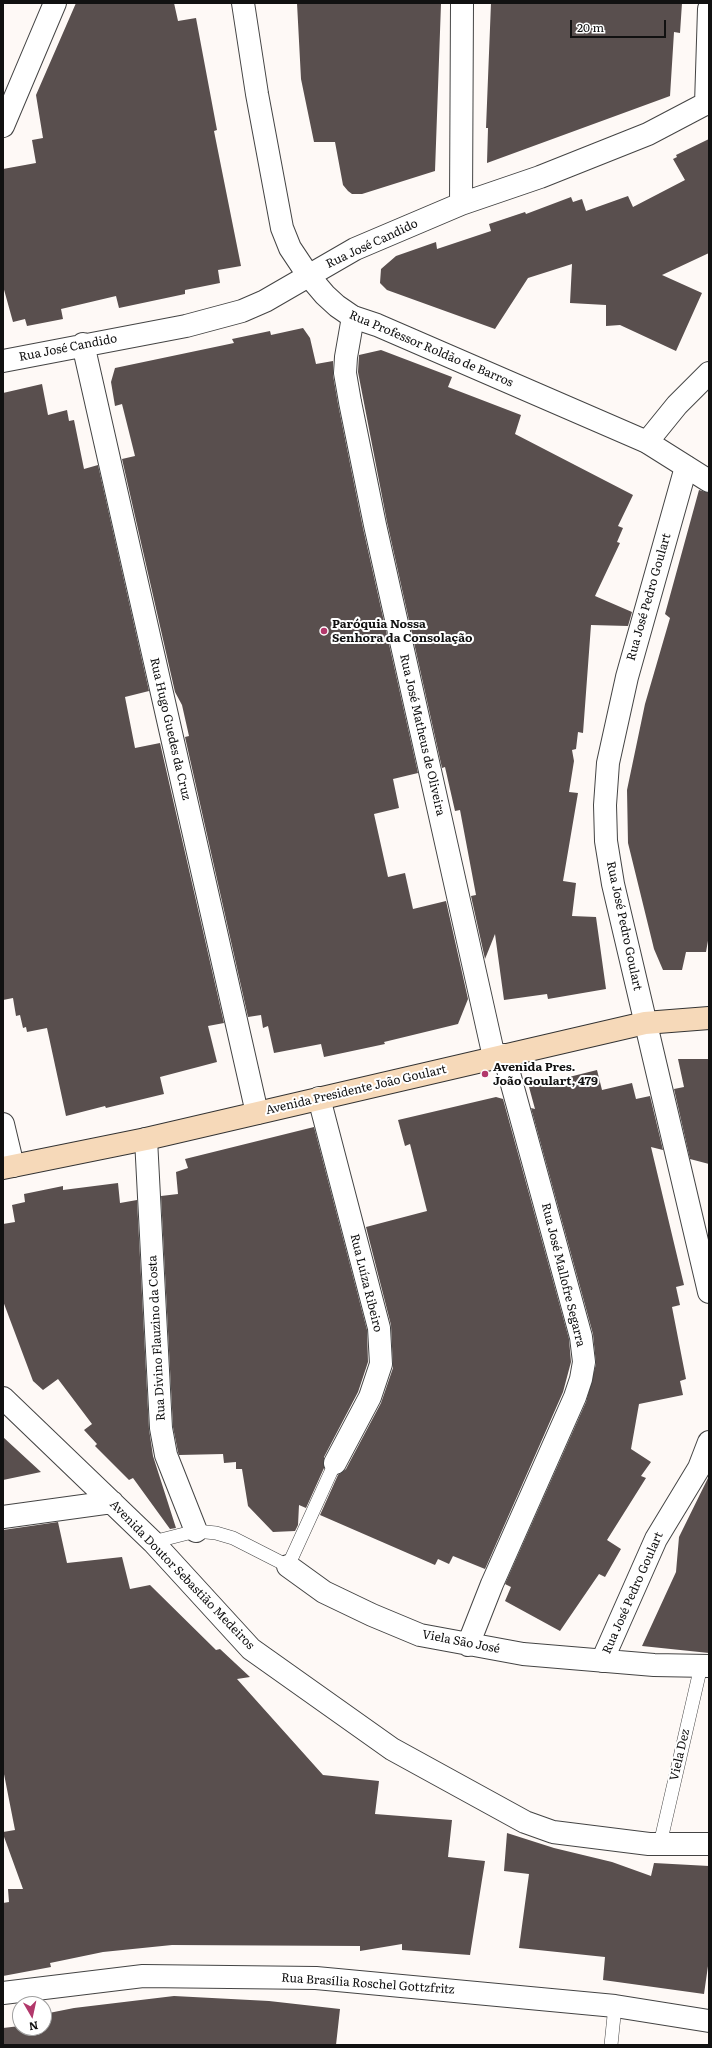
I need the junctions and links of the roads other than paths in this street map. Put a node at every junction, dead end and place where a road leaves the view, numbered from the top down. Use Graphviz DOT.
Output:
graph roads {
  1 [pos="55,3"];
  2 [pos="243,3"];
  3 [pos="462,3"];
  4 [pos="709,10"];
  5 [pos="707,103"];
  6 [pos="3,126"];
  7 [pos="461,204"];
  8 [pos="308,275"];
  9 [pos="353,317"];
  10 [pos="83,344"];
  11 [pos="3,361"];
  12 [pos="709,373"];
  13 [pos="647,442"];
  14 [pos="686,467"];
  15 [pos="709,481"];
  16 [pos="709,1018"];
  17 [pos="645,1023"];
  18 [pos="499,1056"];
  19 [pos="319,1098"];
  20 [pos="257,1113"];
  21 [pos="3,1124"];
  22 [pos="146,1139"];
  23 [pos="8,1167"];
  24 [pos="709,1292"];
  25 [pos="3,1398"];
  26 [pos="709,1442"];
  27 [pos="335,1463"];
  28 [pos="112,1502"];
  29 [pos="3,1518"];
  30 [pos="196,1531"];
  31 [pos="153,1542"];
  32 [pos="288,1566"];
  33 [pos="468,1645"];
  34 [pos="602,1660"];
  35 [pos="705,1666"];
  36 [pos="660,1844"];
  37 [pos="709,1844"];
  38 [pos="3,1993"];
  39 [pos="615,2006"];
  40 [pos="709,2021"];
  41 [pos="610,2045"];
  1 -- 6 [label="street"];
  2 -- 8 [label="street, Rua Professor Roldão de Barros"];
  3 -- 7 [label="street"];
  4 -- 5 [label="street"];
  5 -- 7 [label="street, Rua José Candido"];
  7 -- 8 [label="street, Rua José Candido"];
  8 -- 9 [label="street, Rua Professor Roldão de Barros"];
  8 -- 10 [label="street, Rua José Candido"];
  9 -- 13 [label="street, Rua Professor Roldão de Barros"];
  9 -- 18 [label="street, Rua José Matheus de Oliveira"];
  10 -- 11 [label="street, Rua José Candido"];
  10 -- 20 [label="street, Rua Hugo Guedes da Cruz"];
  12 -- 13 [label="street"];
  13 -- 14 [label="street, Rua Professor Roldão de Barros"];
  14 -- 15 [label="street, Rua Professor Roldão de Barros"];
  14 -- 17 [label="street, Rua José Pedro Goulart"];
  16 -- 17 [label="main road, Avenida Presidente João Goulart"];
  17 -- 18 [label="main road, Avenida Presidente João Goulart"];
  17 -- 24 [label="street, Rua José Pedro Goulart"];
  18 -- 19 [label="main road, Avenida Presidente João Goulart"];
  18 -- 33 [label="street, Rua José Mallofre Segarra"];
  19 -- 20 [label="main road, Avenida Presidente João Goulart"];
  19 -- 27 [label="street, Rua Luíza Ribeiro"];
  20 -- 22 [label="main road, Avenida Presidente João Goulart"];
  21 -- 23 [label="street"];
  22 -- 23 [label="main road, Avenida Presidente João Goulart"];
  22 -- 30 [label="street, Rua Divino Flauzino da Costa"];
  25 -- 28 [label="street, Avenida Doutor Sebastião Medeiros"];
  26 -- 34 [label="street, Rua José Pedro Goulart"];
  27 -- 32 [label="lane"];
  28 -- 29 [label="street"];
  28 -- 31 [label="street, Avenida Doutor Sebastião Medeiros"];
  30 -- 31 [label="lane"];
  30 -- 32 [label="lane"];
  31 -- 36 [label="street, Avenida Doutor Sebastião Medeiros"];
  32 -- 33 [label="street, Viela São José"];
  33 -- 34 [label="street, Viela São José"];
  34 -- 35 [label="street, Viela São José"];
  35 -- 36 [label="lane, Viela Dez"];
  36 -- 37 [label="street, Avenida Doutor Sebastião Medeiros"];
  38 -- 39 [label="street, Rua Brasília Roschel Gottzfritz"];
  39 -- 40 [label="street, Rua Brasília Roschel Gottzfritz"];
  39 -- 41 [label="lane"];
}
